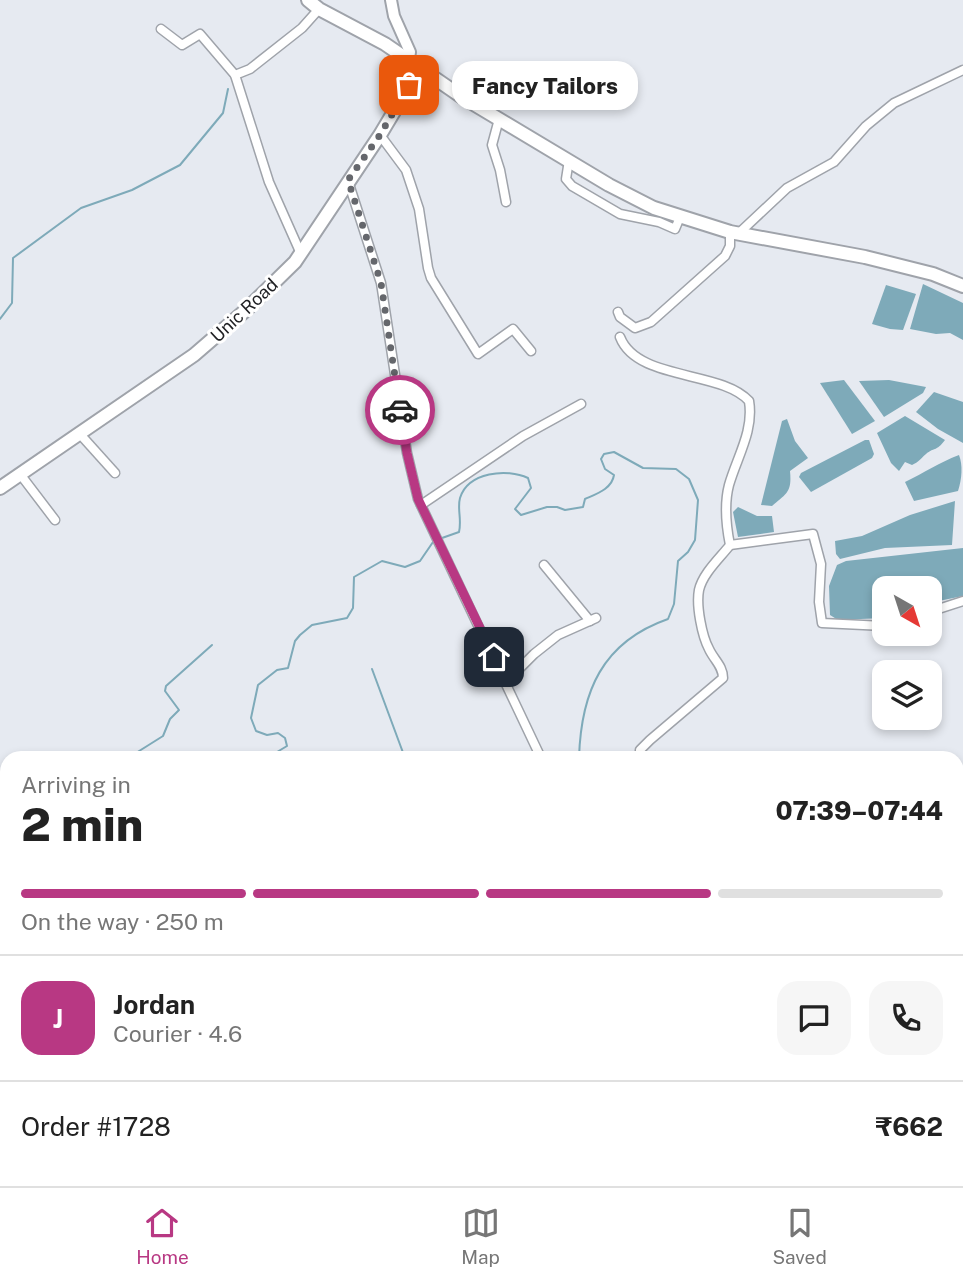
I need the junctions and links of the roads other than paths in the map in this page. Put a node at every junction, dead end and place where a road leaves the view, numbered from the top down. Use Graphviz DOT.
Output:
graph roads {
  1 [pos="308,0"];
  2 [pos="391,0"];
  3 [pos="319,9"];
  4 [pos="161,29"];
  5 [pos="409,60"];
  6 [pos="420,68"];
  7 [pos="963,70"];
  8 [pos="235,75"];
  9 [pos="499,119"];
  10 [pos="380,135"];
  11 [pos="569,160"];
  12 [pos="348,180"];
  13 [pos="506,202"];
  14 [pos="680,217"];
  15 [pos="734,233"];
  16 [pos="300,254"];
  17 [pos="963,286"];
  18 [pos="618,312"];
  19 [pos="620,337"];
  20 [pos="531,351"];
  21 [pos="581,404"];
  22 [pos="79,433"];
  23 [pos="115,472"];
  24 [pos="20,474"];
  25 [pos="0,488"];
  26 [pos="421,505"];
  27 [pos="55,520"];
  28 [pos="730,545"];
  29 [pos="544,565"];
  30 [pos="963,601"];
  31 [pos="942,608"];
  32 [pos="872,625"];
  33 [pos="506,682"];
  34 [pos="538,751"];
  35 [pos="640,751"];
  1 -- 3 [label="main road"];
  2 -- 5 [label="street"];
  3 -- 5 [label="main road"];
  3 -- 8 [label="street"];
  4 -- 8 [label="street"];
  5 -- 6 [label="main road"];
  6 -- 9 [label="main road"];
  6 -- 10 [label="main road, Unic Road"];
  7 -- 15 [label="street"];
  8 -- 16 [label="street"];
  9 -- 11 [label="main road"];
  9 -- 13 [label="street"];
  10 -- 12 [label="main road, Unic Road"];
  10 -- 20 [label="street"];
  11 -- 14 [label="main road"];
  11 -- 14 [label="street"];
  12 -- 16 [label="main road, Unic Road"];
  12 -- 26 [label="street"];
  14 -- 15 [label="main road"];
  15 -- 17 [label="main road"];
  15 -- 18 [label="street"];
  16 -- 22 [label="main road, Unic Road"];
  19 -- 28 [label="street"];
  21 -- 26 [label="street"];
  22 -- 23 [label="street"];
  22 -- 24 [label="main road, Unic Road"];
  24 -- 25 [label="main road, Unic Road"];
  24 -- 27 [label="street"];
  26 -- 33 [label="street"];
  28 -- 32 [label="street"];
  28 -- 35 [label="street"];
  29 -- 33 [label="street"];
  30 -- 31 [label="street"];
  33 -- 34 [label="street"];
}
